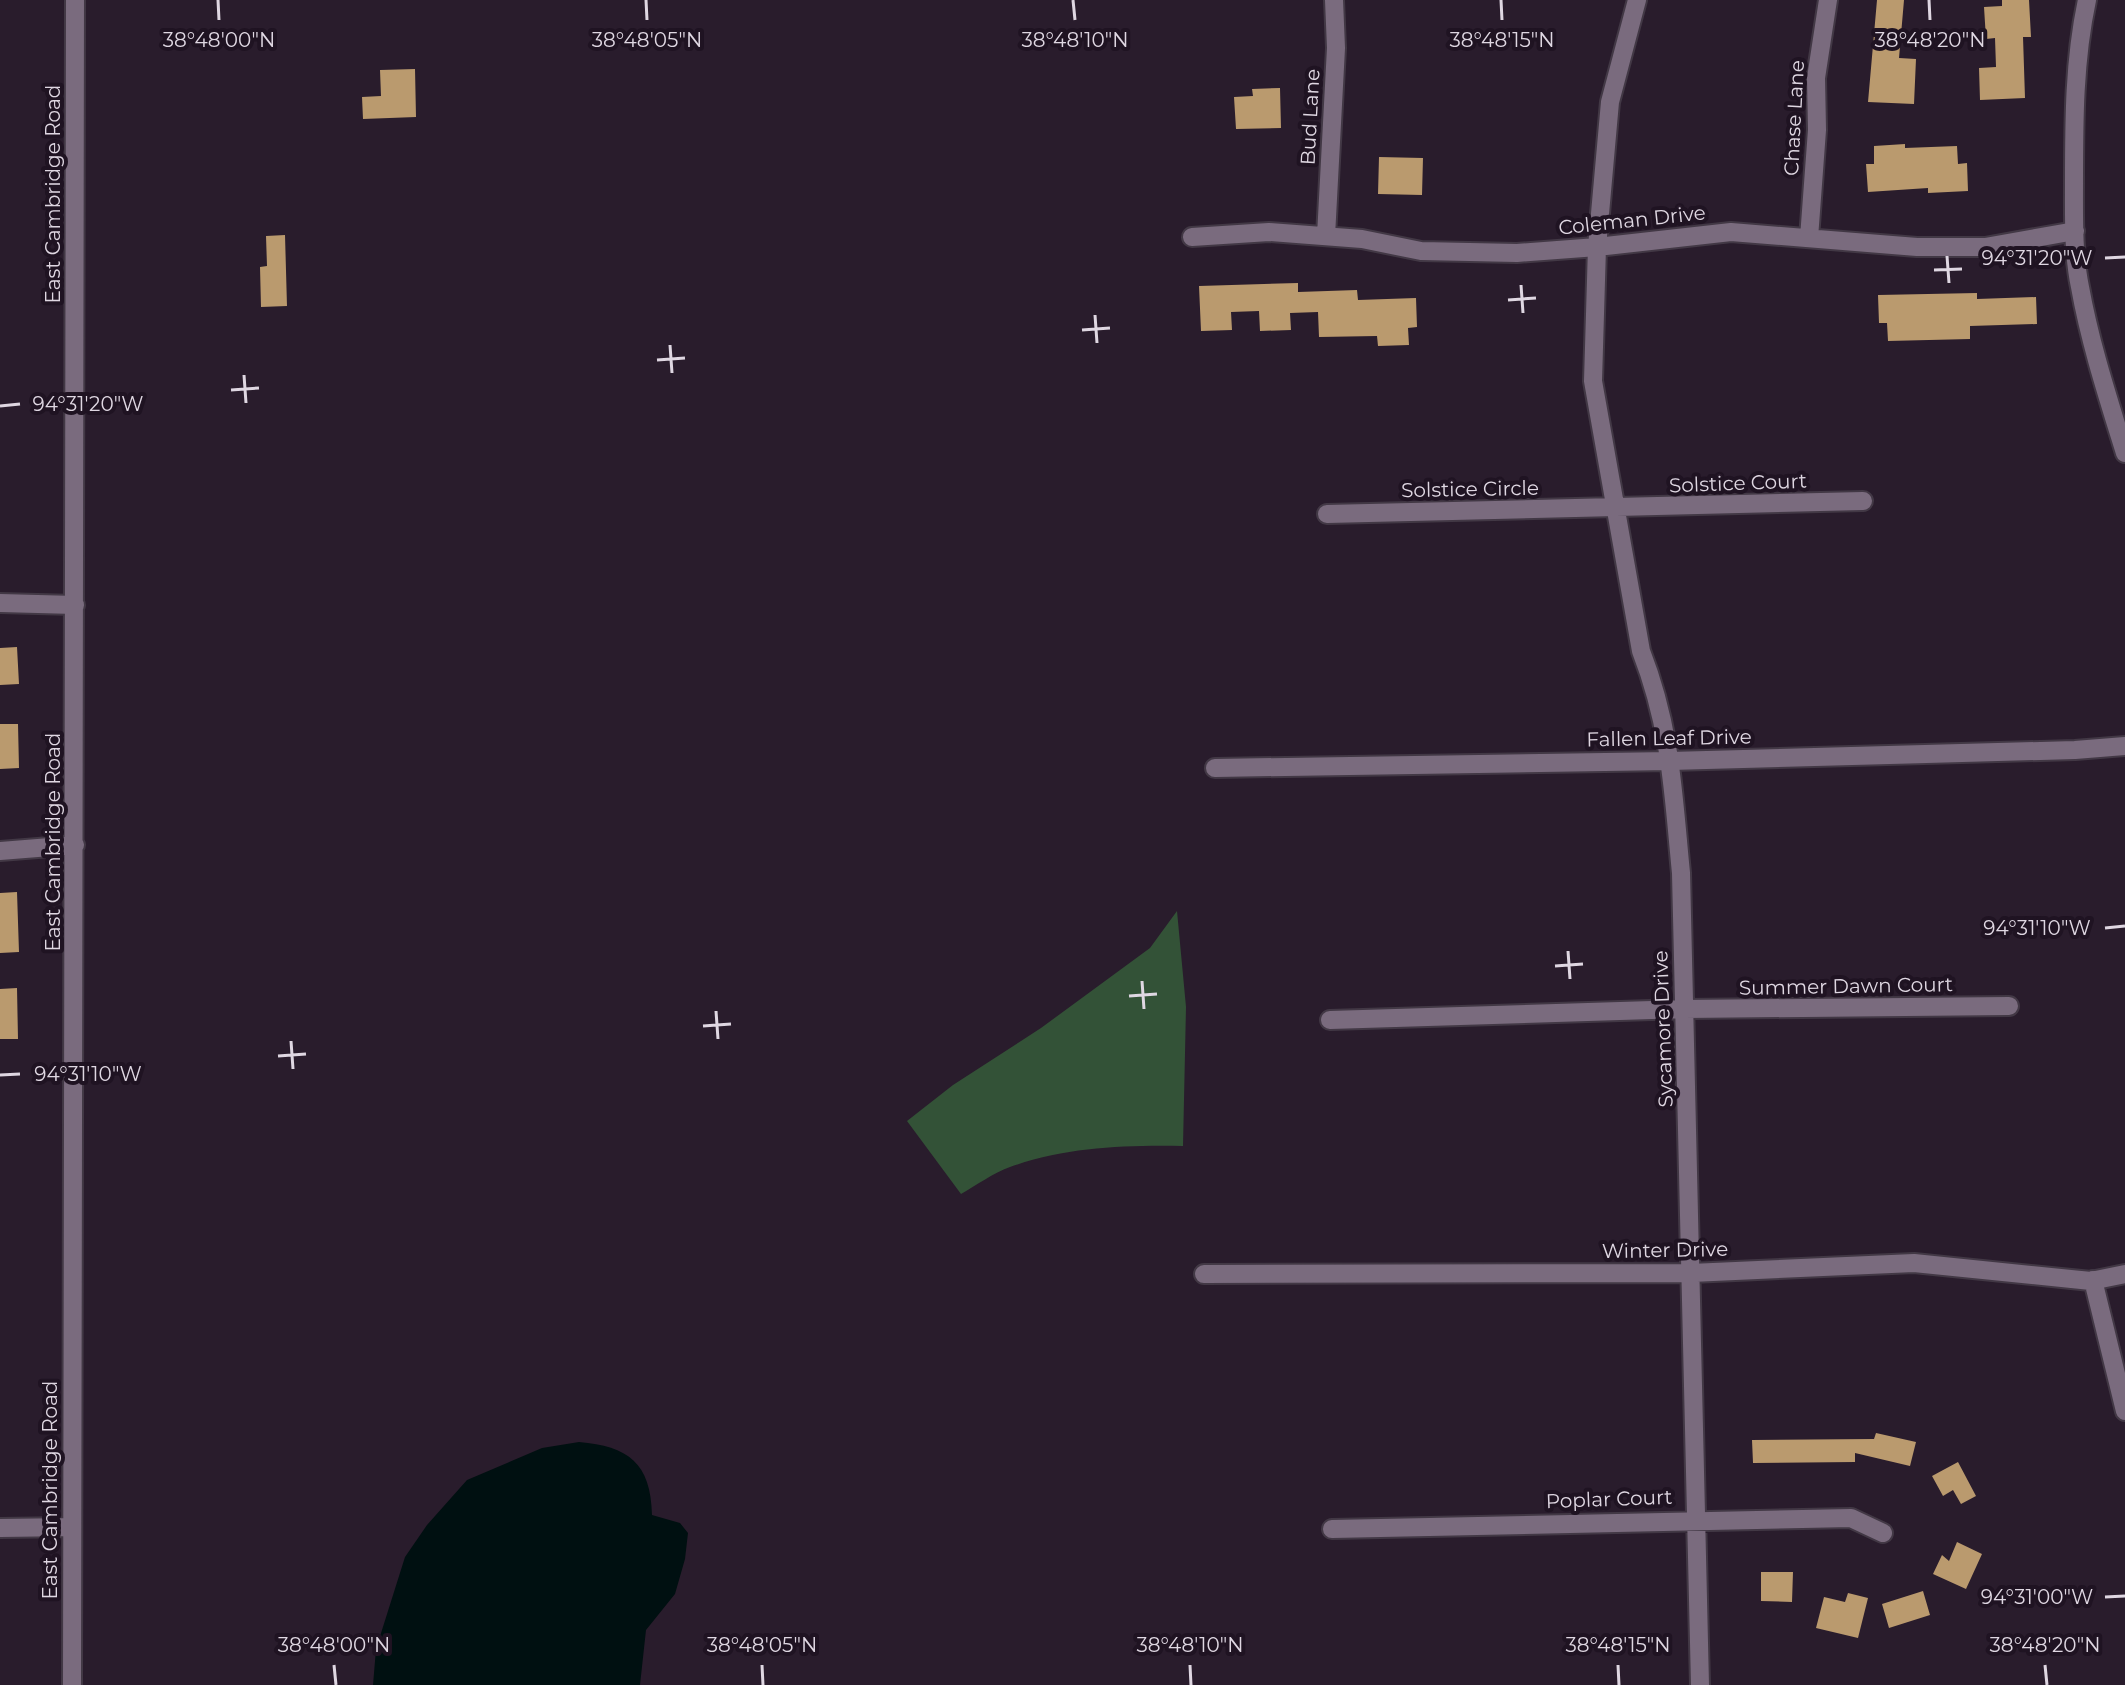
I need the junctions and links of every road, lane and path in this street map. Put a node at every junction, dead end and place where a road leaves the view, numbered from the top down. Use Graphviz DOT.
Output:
graph roads {
  1 [pos="75,0"];
  2 [pos="1334,0"];
  3 [pos="1637,0"];
  4 [pos="1828,0"];
  5 [pos="2087,0"];
  6 [pos="2075,231"];
  7 [pos="1326,236"];
  8 [pos="1192,237"];
  9 [pos="1809,238"];
  10 [pos="1597,247"];
  11 [pos="2125,453"];
  12 [pos="1863,501"];
  13 [pos="1614,509"];
  14 [pos="1327,514"];
  15 [pos="0,603"];
  16 [pos="75,605"];
  17 [pos="2125,746"];
  18 [pos="1670,761"];
  19 [pos="1215,768"];
  20 [pos="75,845"];
  21 [pos="0,851"];
  22 [pos="2009,1006"];
  23 [pos="1684,1009"];
  24 [pos="1330,1020"];
  25 [pos="1691,1273"];
  26 [pos="1204,1274"];
  27 [pos="2125,1274"];
  28 [pos="2093,1280"];
  29 [pos="2125,1411"];
  30 [pos="1696,1519"];
  31 [pos="72,1527"];
  32 [pos="0,1528"];
  33 [pos="1332,1529"];
  34 [pos="1883,1533"];
  35 [pos="72,1685"];
  36 [pos="1700,1685"];
  1 -- 16 [label="street, East Cambridge Road"];
  2 -- 7 [label="street, Bud Lane"];
  3 -- 10 [label="street, Sycamore Drive"];
  4 -- 9 [label="street, Chase Lane"];
  5 -- 6 [label="street"];
  6 -- 9 [label="street, Coleman Drive"];
  6 -- 11 [label="street"];
  7 -- 8 [label="street, Coleman Drive"];
  7 -- 10 [label="street, Coleman Drive"];
  9 -- 10 [label="street, Coleman Drive"];
  10 -- 13 [label="street, Sycamore Drive"];
  12 -- 13 [label="street, Solstice Court"];
  13 -- 14 [label="street, Solstice Circle"];
  13 -- 18 [label="street, Sycamore Drive"];
  15 -- 16 [label="street"];
  16 -- 20 [label="street, East Cambridge Road"];
  17 -- 18 [label="street, Fallen Leaf Drive"];
  18 -- 19 [label="street, Fallen Leaf Drive"];
  18 -- 23 [label="street, Sycamore Drive"];
  20 -- 21 [label="street"];
  20 -- 31 [label="street, East Cambridge Road"];
  22 -- 23 [label="street, Summer Dawn Court"];
  23 -- 24 [label="street, Summer Dawn Court"];
  23 -- 25 [label="street, Sycamore Drive"];
  25 -- 26 [label="street, Winter Drive"];
  25 -- 28 [label="street, Winter Drive"];
  25 -- 30 [label="street, Sycamore Drive"];
  27 -- 28 [label="street, Winter Drive"];
  28 -- 29 [label="street"];
  30 -- 33 [label="street, Poplar Court"];
  30 -- 34 [label="street, Poplar Court"];
  30 -- 36 [label="street, Sycamore Drive"];
  31 -- 32 [label="street"];
  31 -- 35 [label="street, East Cambridge Road"];
}
